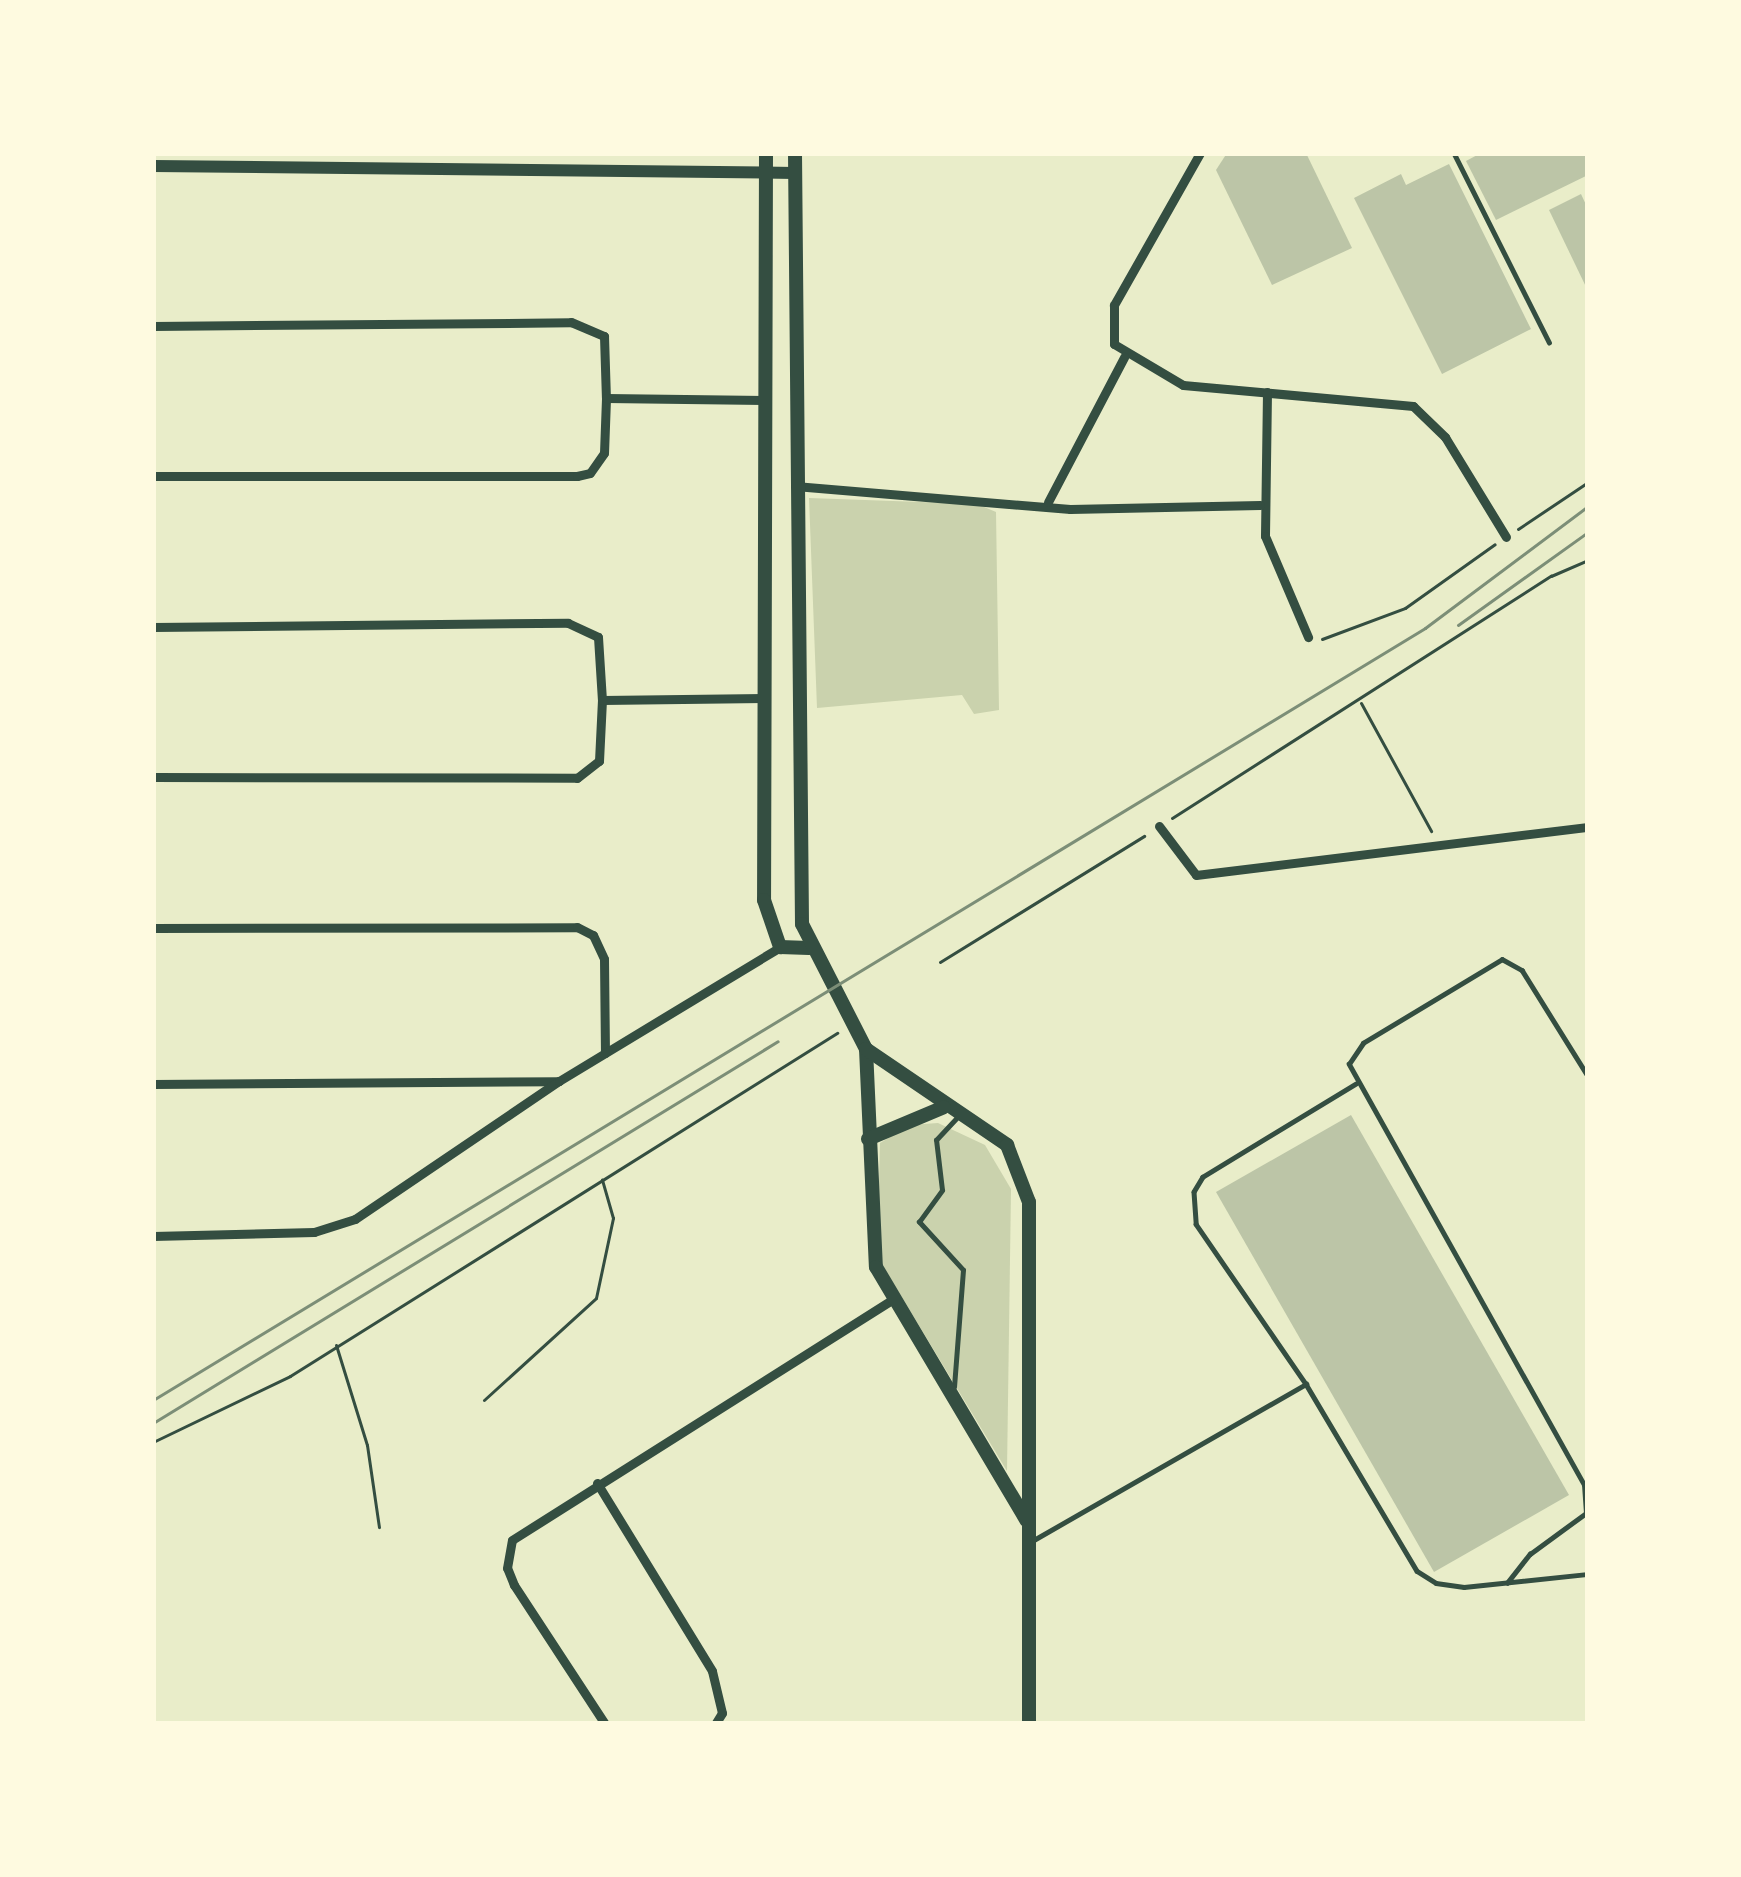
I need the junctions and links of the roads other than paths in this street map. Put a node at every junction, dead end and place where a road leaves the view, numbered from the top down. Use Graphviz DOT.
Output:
graph roads {
  1 [pos="766,153"];
  2 [pos="795,153"];
  3 [pos="1200,153"];
  4 [pos="1454,153"];
  5 [pos="153,166"];
  6 [pos="766,172"];
  7 [pos="794,173"];
  8 [pos="153,326"];
  9 [pos="1549,342"];
  10 [pos="1124,357"];
  11 [pos="1267,392"];
  12 [pos="606,398"];
  13 [pos="767,400"];
  14 [pos="153,476"];
  15 [pos="795,486"];
  16 [pos="1048,502"];
  17 [pos="1260,506"];
  18 [pos="1506,537"];
  19 [pos="153,627"];
  20 [pos="1308,638"];
  21 [pos="799,643"];
  22 [pos="766,644"];
  23 [pos="766,698"];
  24 [pos="602,700"];
  25 [pos="153,777"];
  26 [pos="1159,826"];
  27 [pos="1588,827"];
  28 [pos="153,928"];
  29 [pos="781,947"];
  30 [pos="809,948"];
  31 [pos="866,1049"];
  32 [pos="605,1053"];
  33 [pos="1588,1076"];
  34 [pos="560,1081"];
  35 [pos="1357,1083"];
  36 [pos="153,1084"];
  37 [pos="944,1106"];
  38 [pos="959,1115"];
  39 [pos="868,1139"];
  40 [pos="153,1236"];
  41 [pos="892,1300"];
  42 [pos="1306,1384"];
  43 [pos="952,1394"];
  44 [pos="597,1484"];
  45 [pos="1027,1521"];
  46 [pos="1027,1544"];
  47 [pos="1588,1574"];
  48 [pos="1507,1583"];
  49 [pos="605,1724"];
  50 [pos="715,1724"];
  51 [pos="1029,1724"];
  1 -- 6 [label="main road"];
  2 -- 7 [label="main road"];
  3 -- 10 [label="street"];
  4 -- 9 [label="lane"];
  5 -- 6 [label="street"];
  6 -- 7 [label="street"];
  6 -- 13 [label="main road"];
  7 -- 15 [label="main road"];
  8 -- 12 [label="street"];
  10 -- 11 [label="street"];
  10 -- 16 [label="street"];
  11 -- 17 [label="street"];
  11 -- 18 [label="street"];
  12 -- 13 [label="street"];
  12 -- 14 [label="street"];
  13 -- 22 [label="main road"];
  15 -- 16 [label="street"];
  15 -- 21 [label="main road"];
  16 -- 17 [label="street"];
  17 -- 20 [label="street"];
  19 -- 24 [label="street"];
  21 -- 22 [label="main road"];
  21 -- 30 [label="main road"];
  22 -- 23 [label="main road"];
  23 -- 24 [label="street"];
  23 -- 29 [label="main road"];
  24 -- 25 [label="street"];
  26 -- 27 [label="street"];
  28 -- 32 [label="street"];
  29 -- 30 [label="main road"];
  29 -- 32 [label="street"];
  30 -- 31 [label="main road"];
  31 -- 37 [label="main road"];
  31 -- 39 [label="main road"];
  32 -- 34 [label="street"];
  33 -- 35 [label="lane"];
  34 -- 36 [label="street"];
  34 -- 40 [label="street"];
  35 -- 42 [label="lane"];
  35 -- 48 [label="lane"];
  37 -- 38 [label="main road"];
  37 -- 39 [label="main road"];
  38 -- 43 [label="lane"];
  38 -- 45 [label="main road"];
  39 -- 41 [label="main road"];
  41 -- 43 [label="main road"];
  41 -- 44 [label="street"];
  42 -- 46 [label="lane"];
  42 -- 48 [label="lane"];
  43 -- 45 [label="main road"];
  44 -- 49 [label="street"];
  44 -- 50 [label="street"];
  45 -- 46 [label="main road"];
  46 -- 51 [label="main road"];
  47 -- 48 [label="lane"];
}
